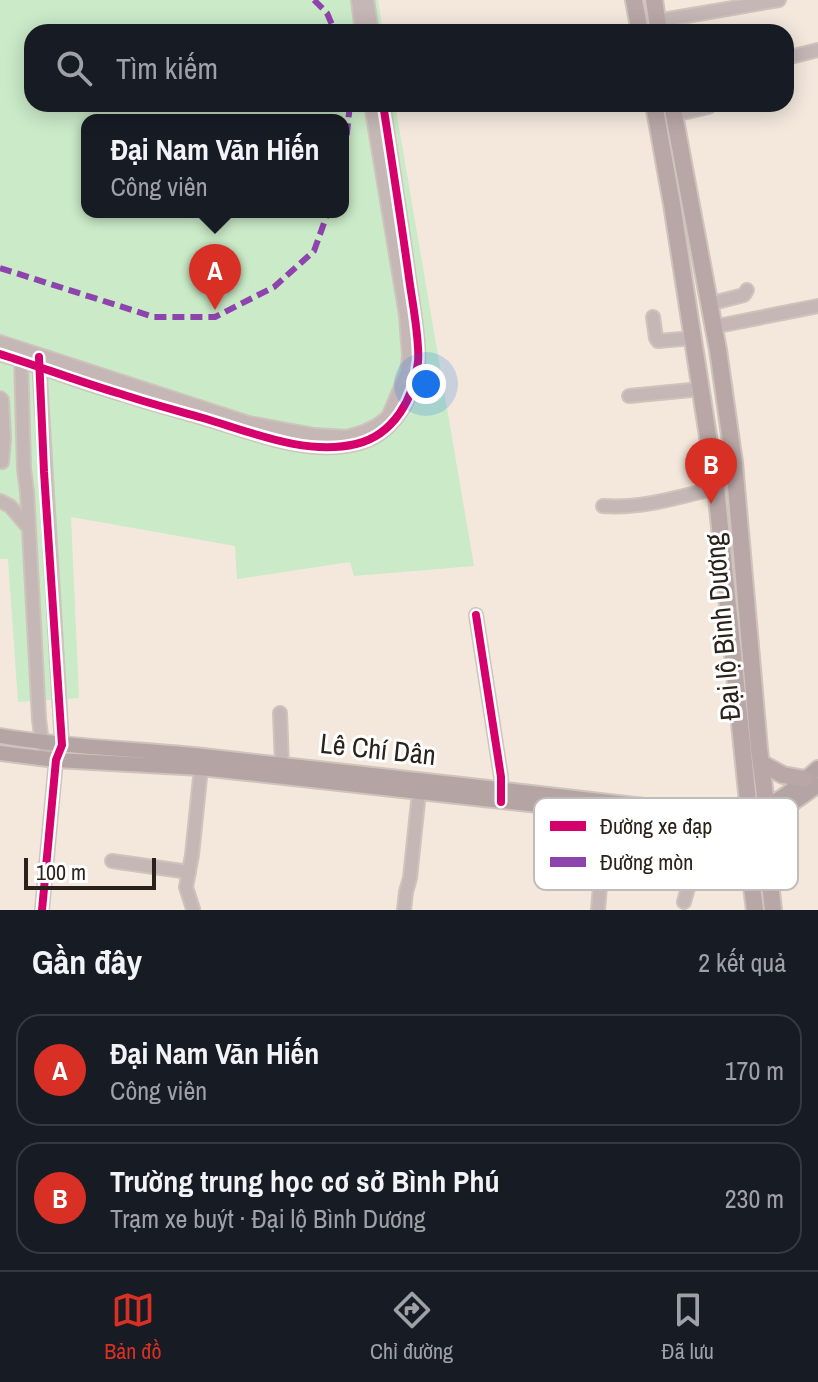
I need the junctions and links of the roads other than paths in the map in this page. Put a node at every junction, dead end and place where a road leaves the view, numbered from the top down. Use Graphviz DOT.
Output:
graph roads {
  1 [pos="358,0"];
  2 [pos="367,0"];
  3 [pos="634,0"];
  4 [pos="654,0"];
  5 [pos="779,0"];
  6 [pos="361,24"];
  7 [pos="371,24"];
  8 [pos="638,24"];
  9 [pos="658,24"];
  10 [pos="667,24"];
  11 [pos="816,50"];
  12 [pos="794,56"];
  13 [pos="818,65"];
  14 [pos="372,112"];
  15 [pos="384,112"];
  16 [pos="655,112"];
  17 [pos="673,112"];
  18 [pos="747,290"];
  19 [pos="709,304"];
  20 [pos="818,306"];
  21 [pos="653,317"];
  22 [pos="713,327"];
  23 [pos="693,338"];
  24 [pos="0,342"];
  25 [pos="0,354"];
  26 [pos="21,355"];
  27 [pos="39,360"];
  28 [pos="701,389"];
  29 [pos="629,396"];
  30 [pos="0,398"];
  31 [pos="1,462"];
  32 [pos="24,469"];
  33 [pos="44,472"];
  34 [pos="716,488"];
  35 [pos="0,501"];
  36 [pos="603,506"];
  37 [pos="28,527"];
  38 [pos="740,530"];
  39 [pos="721,532"];
  40 [pos="476,615"];
  41 [pos="280,713"];
  42 [pos="0,736"];
  43 [pos="42,744"];
  44 [pos="62,745"];
  45 [pos="0,753"];
  46 [pos="56,760"];
  47 [pos="761,763"];
  48 [pos="282,765"];
  49 [pos="201,768"];
  50 [pos="814,777"];
  51 [pos="419,792"];
  52 [pos="502,796"];
  53 [pos="747,798"];
  54 [pos="765,798"];
  55 [pos="781,798"];
  56 [pos="534,799"];
  57 [pos="534,801"];
  58 [pos="417,821"];
  59 [pos="112,861"];
  60 [pos="189,872"];
  61 [pos="600,890"];
  62 [pos="687,890"];
  63 [pos="752,890"];
  64 [pos="771,890"];
  65 [pos="684,902"];
  66 [pos="193,909"];
  67 [pos="42,910"];
  68 [pos="404,910"];
  69 [pos="412,910"];
  70 [pos="598,910"];
  71 [pos="755,910"];
  72 [pos="773,910"];
  1 -- 6 [label="street"];
  2 -- 7 [label="street"];
  3 -- 8 [label="highway"];
  4 -- 9 [label="highway"];
  5 -- 10 [label="street"];
  11 -- 12 [label="street"];
  11 -- 13 [label="street"];
  14 -- 27 [label="street"];
  15 -- 27 [label="street"];
  16 -- 23 [label="highway, Đại lộ Bình Dương"];
  17 -- 19 [label="highway, Đại lộ Bình Dương"];
  18 -- 19 [label="street"];
  19 -- 22 [label="highway, Đại lộ Bình Dương"];
  20 -- 22 [label="street"];
  21 -- 23 [label="street"];
  22 -- 38 [label="highway, Đại lộ Bình Dương"];
  23 -- 28 [label="highway, Đại lộ Bình Dương"];
  24 -- 26 [label="street"];
  25 -- 26 [label="street"];
  26 -- 27 [label="street"];
  26 -- 32 [label="street"];
  27 -- 33 [label="street"];
  28 -- 29 [label="street"];
  28 -- 34 [label="highway, Đại lộ Bình Dương"];
  30 -- 31 [label="street"];
  31 -- 32 [label="street"];
  32 -- 33 [label="street"];
  32 -- 37 [label="street"];
  33 -- 44 [label="street"];
  34 -- 36 [label="street"];
  34 -- 39 [label="highway, Đại lộ Bình Dương"];
  35 -- 37 [label="street"];
  37 -- 43 [label="street"];
  38 -- 39 [label="highway"];
  38 -- 47 [label="highway, Đại lộ Bình Dương"];
  39 -- 53 [label="highway, Đại lộ Bình Dương"];
  40 -- 52 [label="street"];
  41 -- 48 [label="street"];
  42 -- 43 [label="main road, Lê Chí Dân"];
  43 -- 44 [label="main road, Lê Chí Dân"];
  43 -- 46 [label="street"];
  44 -- 46 [label="street"];
  44 -- 48 [label="main road, Lê Chí Dân"];
  45 -- 46 [label="main road, Lê Chí Dân"];
  46 -- 49 [label="main road, Lê Chí Dân"];
  46 -- 67 [label="street"];
  47 -- 50 [label="highway"];
  47 -- 54 [label="highway, Đại lộ Bình Dương"];
  48 -- 52 [label="main road, Lê Chí Dân"];
  49 -- 51 [label="main road, Lê Chí Dân"];
  49 -- 60 [label="street"];
  50 -- 55 [label="main road"];
  51 -- 52 [label="main road, Lê Chí Dân"];
  51 -- 58 [label="street"];
  52 -- 56 [label="main road, Lê Chí Dân"];
  52 -- 57 [label="main road, Lê Chí Dân"];
  58 -- 68 [label="street"];
  58 -- 69 [label="street"];
  59 -- 60 [label="street"];
  60 -- 66 [label="street"];
  61 -- 70 [label="street"];
  62 -- 65 [label="street"];
  63 -- 71 [label="highway, Đại lộ Bình Dương"];
  64 -- 72 [label="highway, Đại lộ Bình Dương"];
}
